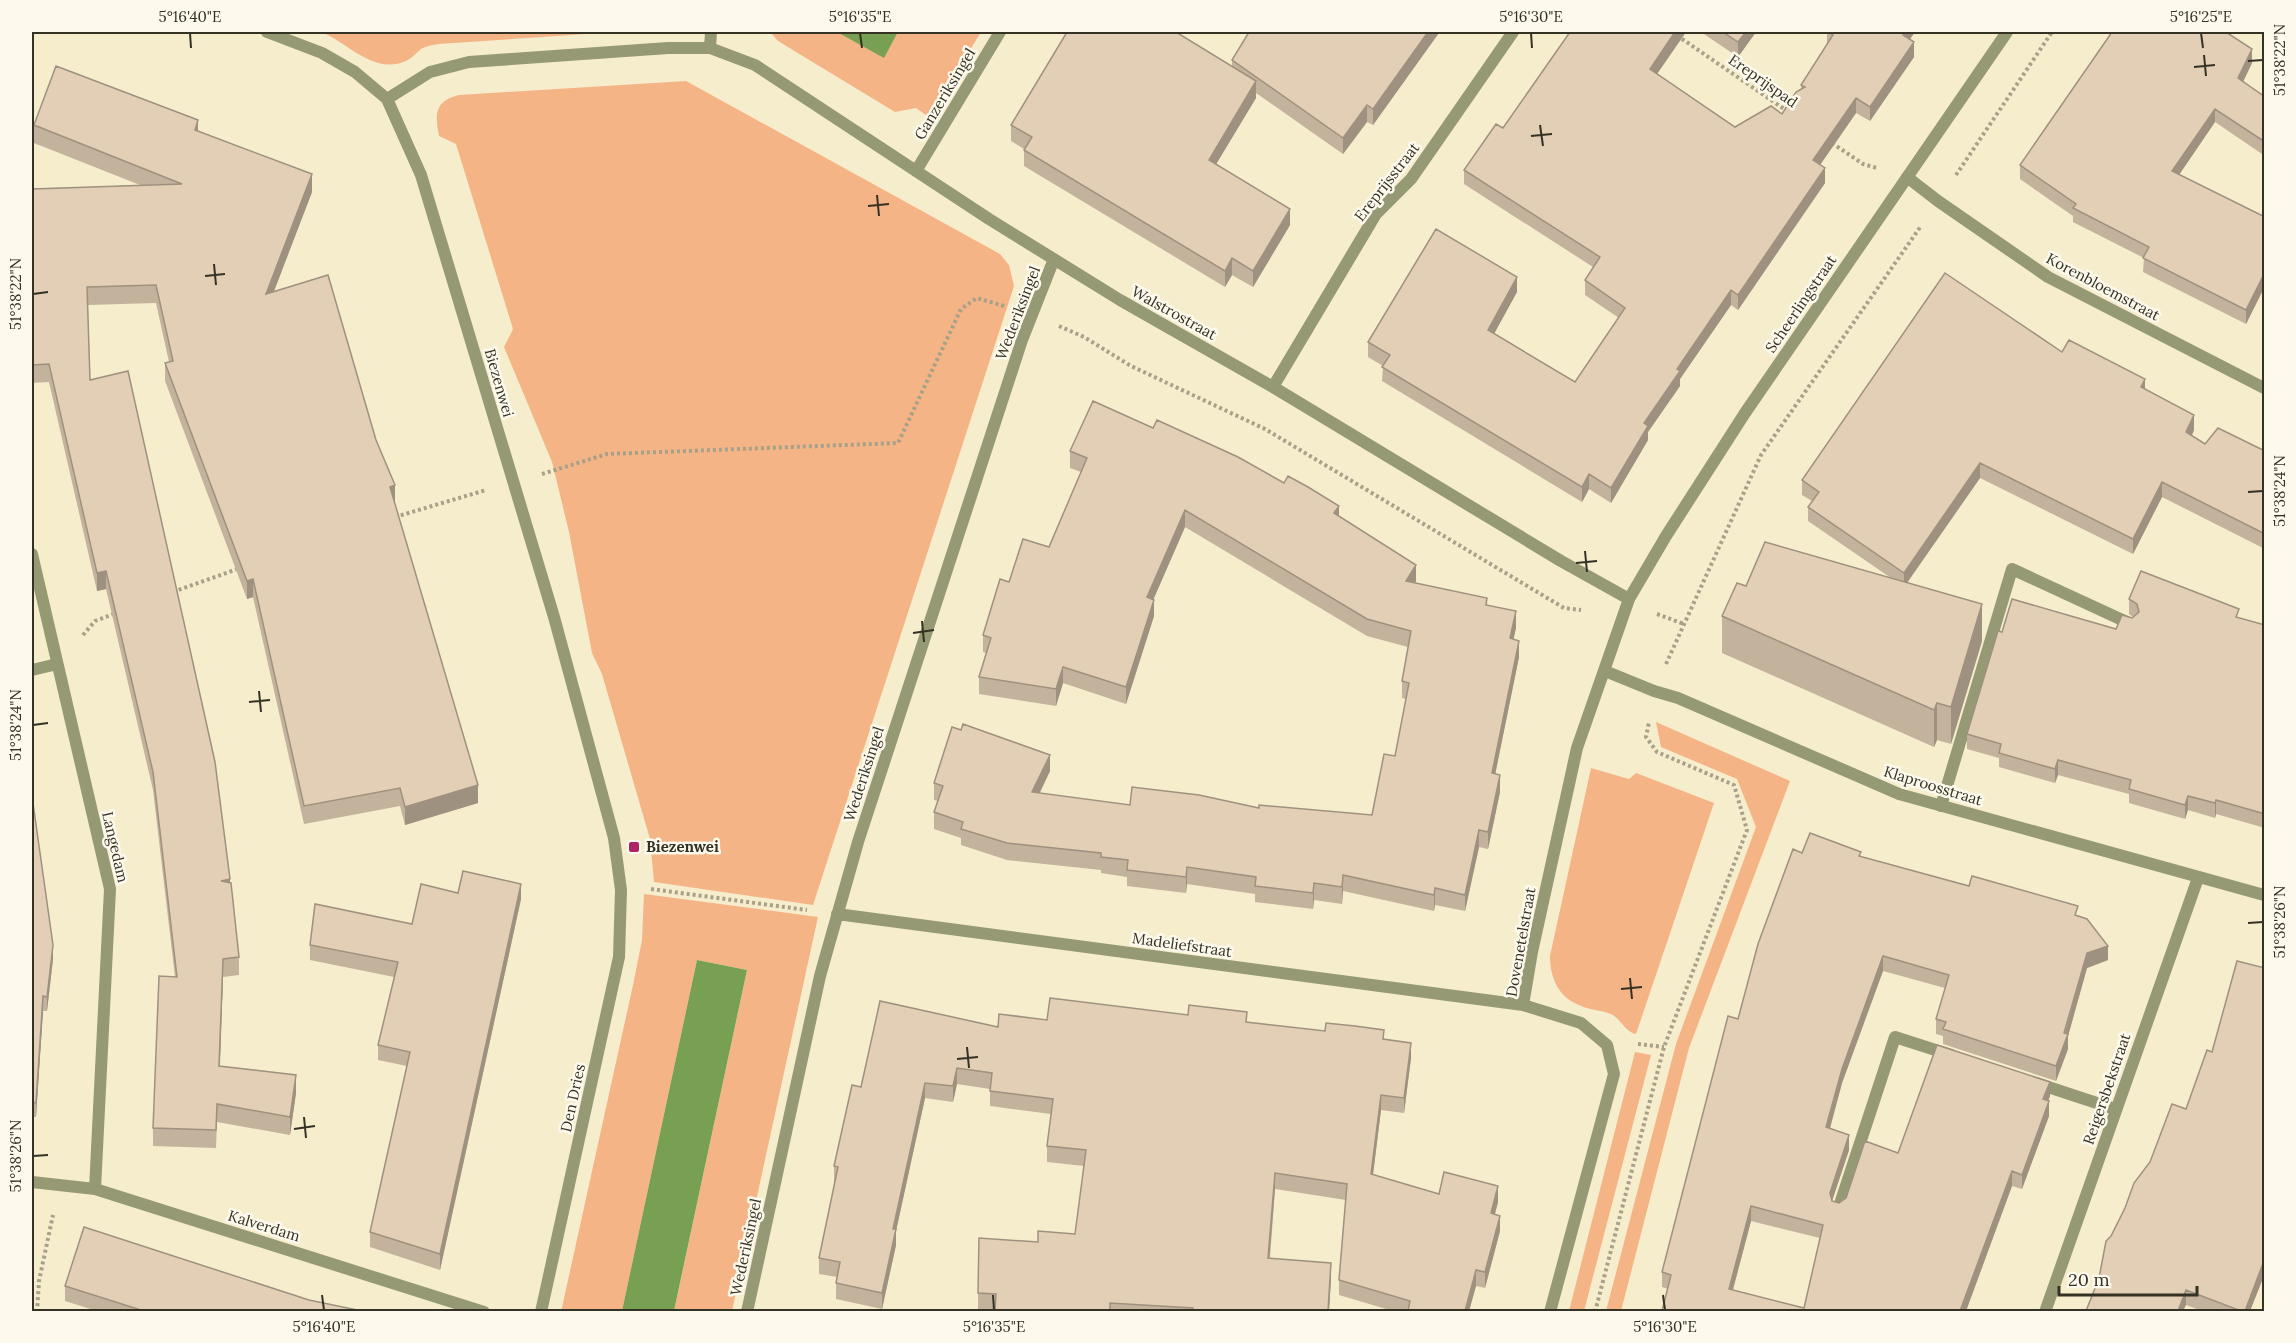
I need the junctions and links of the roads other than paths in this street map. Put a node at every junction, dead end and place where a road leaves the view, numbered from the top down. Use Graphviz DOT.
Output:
graph roads {
  1 [pos="267,32"];
  2 [pos="711,32"];
  3 [pos="1000,32"];
  4 [pos="1513,32"];
  5 [pos="2007,32"];
  6 [pos="710,48"];
  7 [pos="387,99"];
  8 [pos="916,171"];
  9 [pos="1907,177"];
  10 [pos="1054,259"];
  11 [pos="1273,387"];
  12 [pos="2265,388"];
  13 [pos="32,554"];
  14 [pos="1629,599"];
  15 [pos="2131,624"];
  16 [pos="57,664"];
  17 [pos="32,670"];
  18 [pos="1605,671"];
  19 [pos="1941,806"];
  20 [pos="2198,878"];
  21 [pos="621,890"];
  22 [pos="2265,896"];
  23 [pos="837,914"];
  24 [pos="1523,1005"];
  25 [pos="1961,1059"];
  26 [pos="2027,1080"];
  27 [pos="2115,1109"];
  28 [pos="32,1182"];
  29 [pos="95,1190"];
  30 [pos="1838,1210"];
  31 [pos="484,1311"];
  32 [pos="541,1311"];
  33 [pos="747,1311"];
  34 [pos="1550,1311"];
  35 [pos="2045,1311"];
  1 -- 7 [label="street"];
  2 -- 6 [label="street"];
  3 -- 8 [label="street, Ganzeriksingel"];
  4 -- 11 [label="street, Ereprijsstraat"];
  5 -- 9 [label="street, Scheerlingstraat"];
  6 -- 7 [label="street"];
  6 -- 8 [label="street, Walstrostraat"];
  7 -- 21 [label="street, Biezenwei"];
  8 -- 10 [label="street, Walstrostraat"];
  9 -- 12 [label="street, Korenbloemstraat"];
  9 -- 14 [label="street, Scheerlingstraat"];
  10 -- 11 [label="street, Walstrostraat"];
  10 -- 23 [label="street, Wederiksingel"];
  11 -- 14 [label="street, Walstrostraat"];
  13 -- 16 [label="street, Langedam"];
  14 -- 18 [label="street, Dovenetelstraat"];
  15 -- 19 [label="street"];
  16 -- 17 [label="street"];
  16 -- 29 [label="street, Langedam"];
  18 -- 19 [label="street, Klaproosstraat"];
  18 -- 24 [label="street, Dovenetelstraat"];
  19 -- 20 [label="street, Klaproosstraat"];
  20 -- 22 [label="street, Klaproosstraat"];
  20 -- 27 [label="street, Reigersbekstraat"];
  21 -- 32 [label="street, Den Dries"];
  23 -- 24 [label="street, Madeliefstraat"];
  23 -- 33 [label="street, Wederiksingel"];
  24 -- 34 [label="street, Dovenetelstraat"];
  25 -- 30 [label="street"];
  26 -- 27 [label="street"];
  27 -- 35 [label="street, Reigersbekstraat"];
  28 -- 29 [label="street, Kalverdam"];
  29 -- 31 [label="street, Kalverdam"];
}
